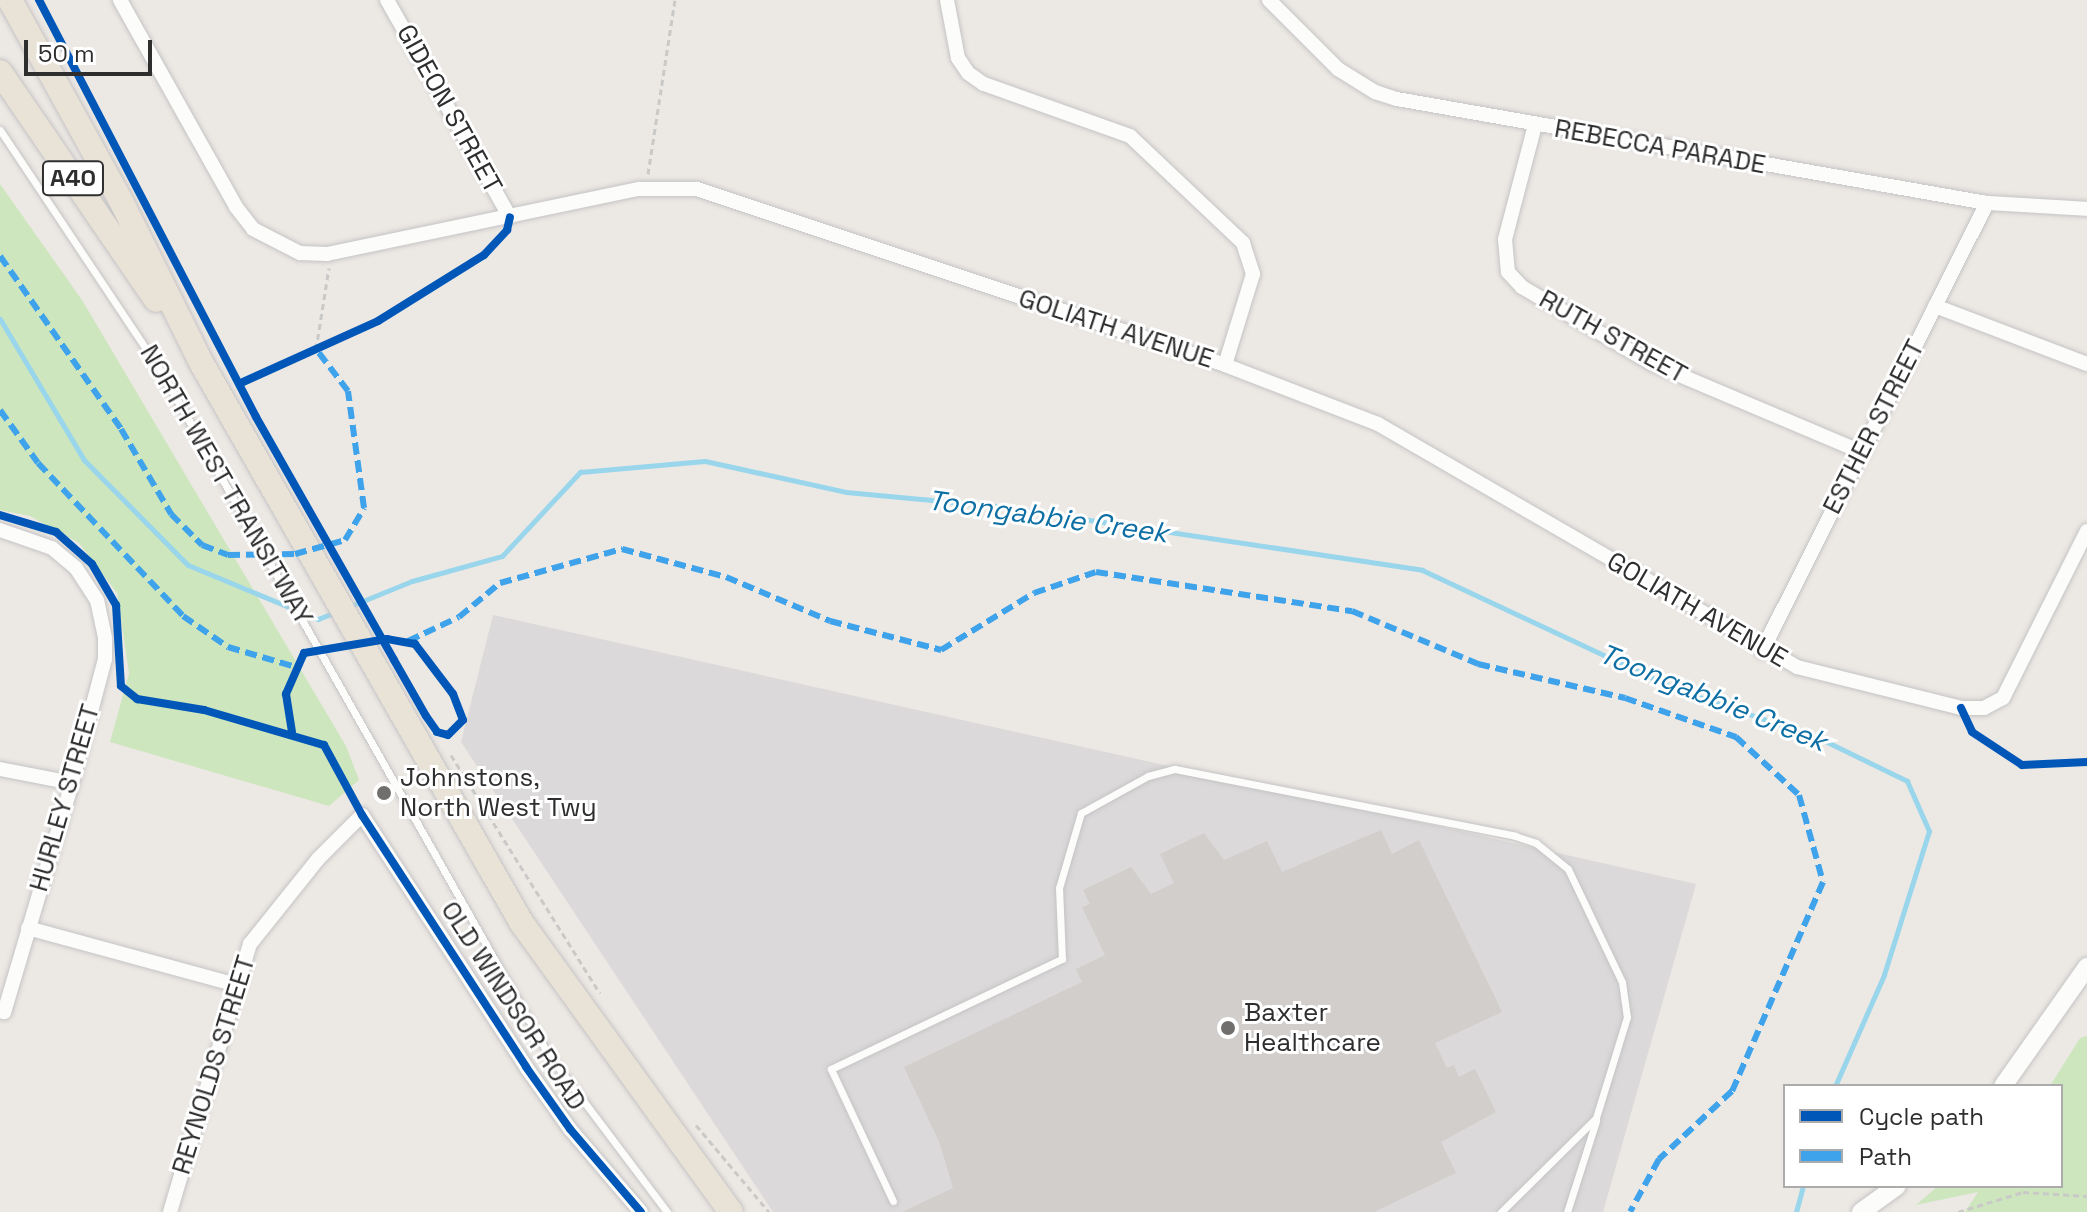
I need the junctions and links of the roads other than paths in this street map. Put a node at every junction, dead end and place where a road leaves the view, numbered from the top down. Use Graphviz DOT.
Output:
graph roads {
  1 [pos="10,0"];
  2 [pos="120,0"];
  3 [pos="387,0"];
  4 [pos="947,0"];
  5 [pos="1269,0"];
  6 [pos="0,72"];
  7 [pos="1535,125"];
  8 [pos="0,130"];
  9 [pos="1987,203"];
  10 [pos="2087,209"];
  11 [pos="510,217"];
  12 [pos="1935,306"];
  13 [pos="202,364"];
  14 [pos="2087,364"];
  15 [pos="1225,365"];
  16 [pos="1862,452"];
  17 [pos="0,530"];
  18 [pos="2087,531"];
  19 [pos="1762,651"];
  20 [pos="0,769"];
  21 [pos="72,783"];
  22 [pos="362,815"];
  23 [pos="28,928"];
  24 [pos="2087,967"];
  25 [pos="236,985"];
  26 [pos="2081,987"];
  27 [pos="0,1011"];
  28 [pos="2005,1084"];
  29 [pos="1596,1118"];
  30 [pos="1894,1188"];
  31 [pos="893,1201"];
  32 [pos="170,1212"];
  33 [pos="641,1212"];
  34 [pos="667,1212"];
  35 [pos="731,1212"];
  36 [pos="1501,1212"];
  37 [pos="1567,1212"];
  38 [pos="1861,1212"];
  1 -- 13 [label="highway, OLD WINDSOR ROAD / A40"];
  2 -- 11 [label="street, GOLIATH AVENUE"];
  3 -- 11 [label="street, GIDEON STREET"];
  4 -- 15 [label="street"];
  5 -- 7 [label="street, REBECCA PARADE"];
  6 -- 13 [label="highway, OLD WINDSOR ROAD / A40"];
  7 -- 9 [label="street, REBECCA PARADE"];
  7 -- 16 [label="street, RUTH STREET"];
  8 -- 34 [label="lane, NORTH WEST TRANSITWAY"];
  9 -- 10 [label="street, REBECCA PARADE"];
  9 -- 12 [label="street, ESTHER STREET"];
  11 -- 15 [label="street, GOLIATH AVENUE"];
  12 -- 14 [label="street"];
  12 -- 16 [label="street, ESTHER STREET"];
  13 -- 35 [label="highway, OLD WINDSOR ROAD / A40"];
  15 -- 19 [label="street, GOLIATH AVENUE"];
  16 -- 19 [label="street, ESTHER STREET"];
  17 -- 21 [label="street, HURLEY STREET"];
  18 -- 19 [label="street, GOLIATH AVENUE"];
  20 -- 21 [label="street"];
  21 -- 23 [label="street, HURLEY STREET"];
  22 -- 25 [label="street, REYNOLDS STREET"];
  22 -- 33 [label="street, OLD WINDSOR ROAD"];
  23 -- 25 [label="street"];
  23 -- 27 [label="street, HURLEY STREET"];
  24 -- 26 [label="street"];
  25 -- 32 [label="street, REYNOLDS STREET"];
  26 -- 28 [label="street"];
  29 -- 31 [label="lane"];
  29 -- 36 [label="lane"];
  29 -- 37 [label="lane"];
  30 -- 38 [label="street"];
}
